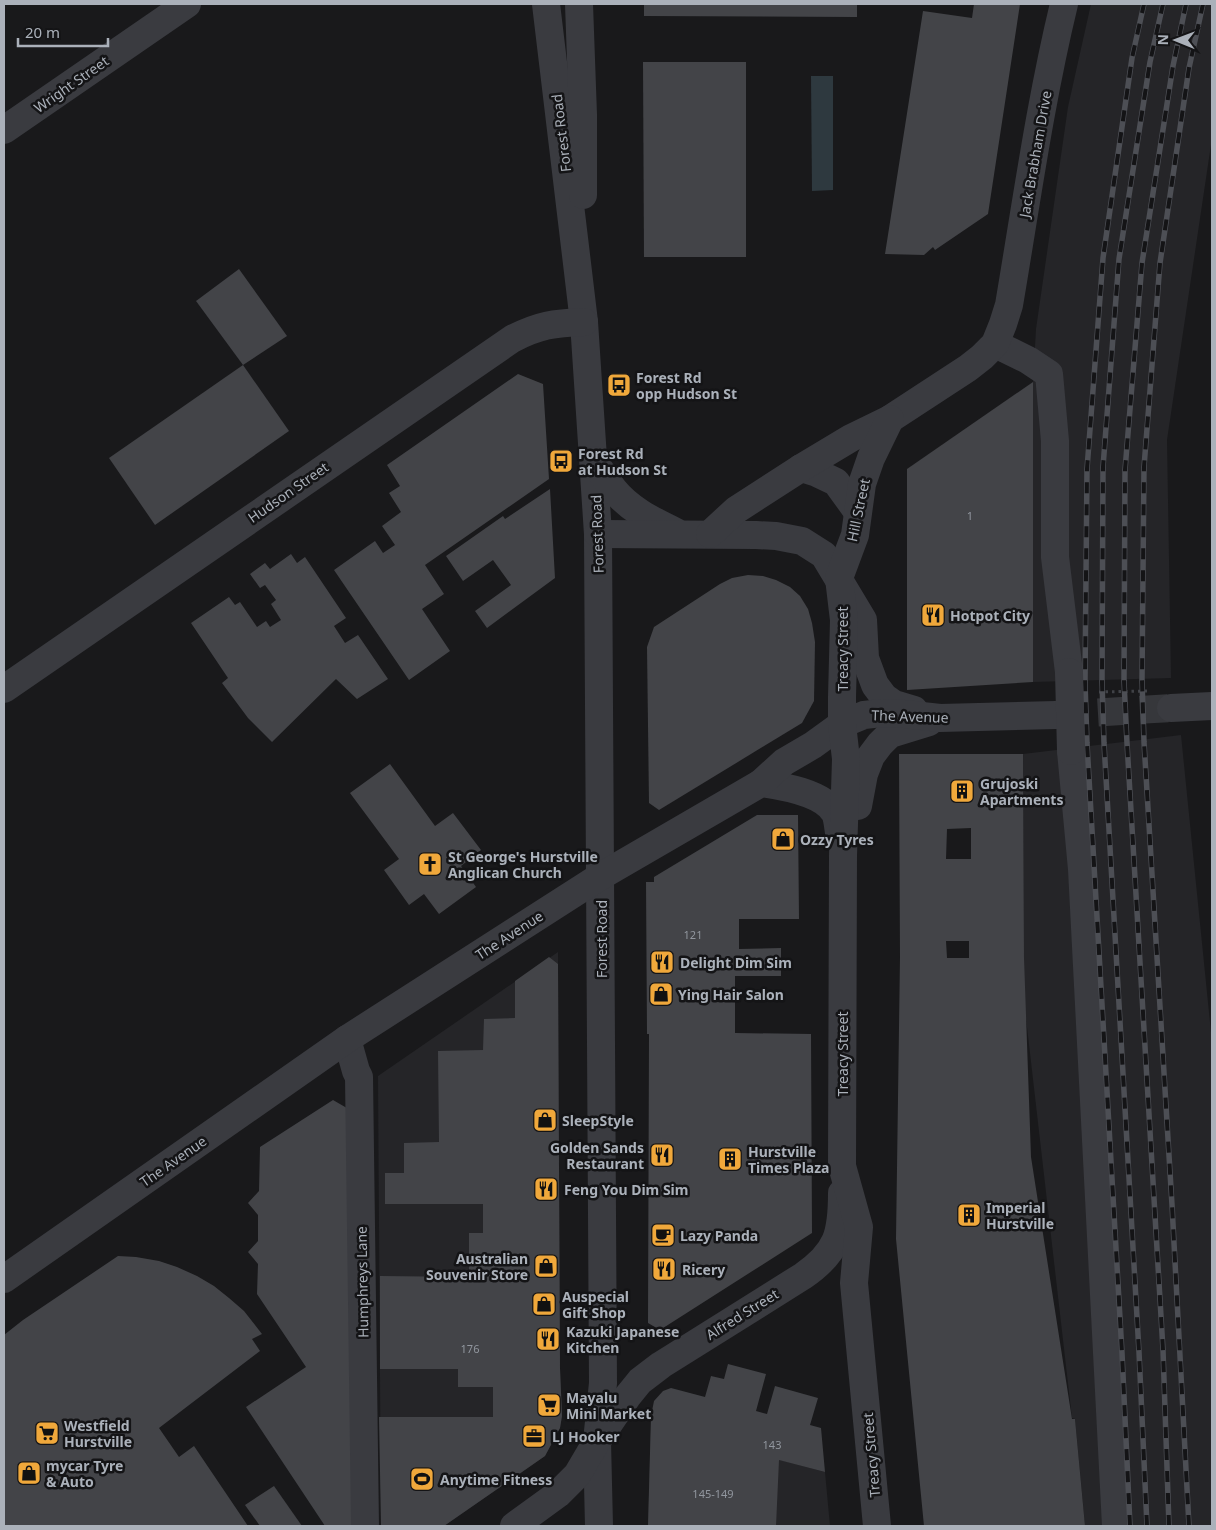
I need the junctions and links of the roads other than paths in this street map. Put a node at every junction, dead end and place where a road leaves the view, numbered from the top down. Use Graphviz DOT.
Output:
graph roads {
  1 [pos="187,4"];
  2 [pos="546,4"];
  3 [pos="579,4"];
  4 [pos="1064,4"];
  5 [pos="4,130"];
  6 [pos="584,322"];
  7 [pos="995,344"];
  8 [pos="890,419"];
  9 [pos="593,459"];
  10 [pos="801,468"];
  11 [pos="857,511"];
  12 [pos="598,534"];
  13 [pos="680,534"];
  14 [pos="710,534"];
  15 [pos="839,578"];
  16 [pos="4,689"];
  17 [pos="1212,706"];
  18 [pos="1172,708"];
  19 [pos="1056,715"];
  20 [pos="940,718"];
  21 [pos="842,724"];
  22 [pos="761,783"];
  23 [pos="843,856"];
  24 [pos="601,876"];
  25 [pos="347,1040"];
  26 [pos="842,1166"];
  27 [pos="4,1279"];
  28 [pos="597,1441"];
  29 [pos="365,1526"];
  30 [pos="514,1526"];
  31 [pos="599,1526"];
  32 [pos="877,1526"];
  33 [pos="1116,1526"];
  1 -- 5 [label="street, Wright Street"];
  2 -- 6 [label="street, Forest Road"];
  3 -- 6 [label="street, Forest Road"];
  4 -- 7 [label="street, Jack Brabham Drive"];
  6 -- 9 [label="street, Forest Road"];
  6 -- 16 [label="street, Hudson Street"];
  7 -- 8 [label="street"];
  7 -- 33 [label="street, bridge"];
  8 -- 10 [label="street"];
  8 -- 11 [label="street, Hill Street"];
  9 -- 12 [label="street, Forest Road"];
  9 -- 13 [label="street"];
  10 -- 11 [label="street"];
  10 -- 14 [label="street"];
  11 -- 15 [label="street, Hill Street"];
  12 -- 13 [label="street"];
  12 -- 24 [label="street, Forest Road"];
  13 -- 14 [label="street"];
  14 -- 15 [label="street"];
  15 -- 20 [label="street"];
  15 -- 21 [label="street, Treacy Street"];
  17 -- 18 [label="street"];
  19 -- 20 [label="street, The Avenue"];
  20 -- 21 [label="street, The Avenue"];
  20 -- 23 [label="street"];
  21 -- 22 [label="street, The Avenue"];
  21 -- 23 [label="street, Treacy Street"];
  22 -- 23 [label="street"];
  22 -- 24 [label="street, The Avenue"];
  23 -- 26 [label="street, Treacy Street"];
  24 -- 25 [label="street, The Avenue"];
  24 -- 28 [label="street, Forest Road"];
  25 -- 27 [label="street, The Avenue"];
  25 -- 29 [label="street, Humphreys Lane"];
  26 -- 28 [label="street, Alfred Street"];
  26 -- 32 [label="street, Treacy Street"];
  28 -- 30 [label="street, Alfred Street"];
  28 -- 31 [label="street, Forest Road"];
}
